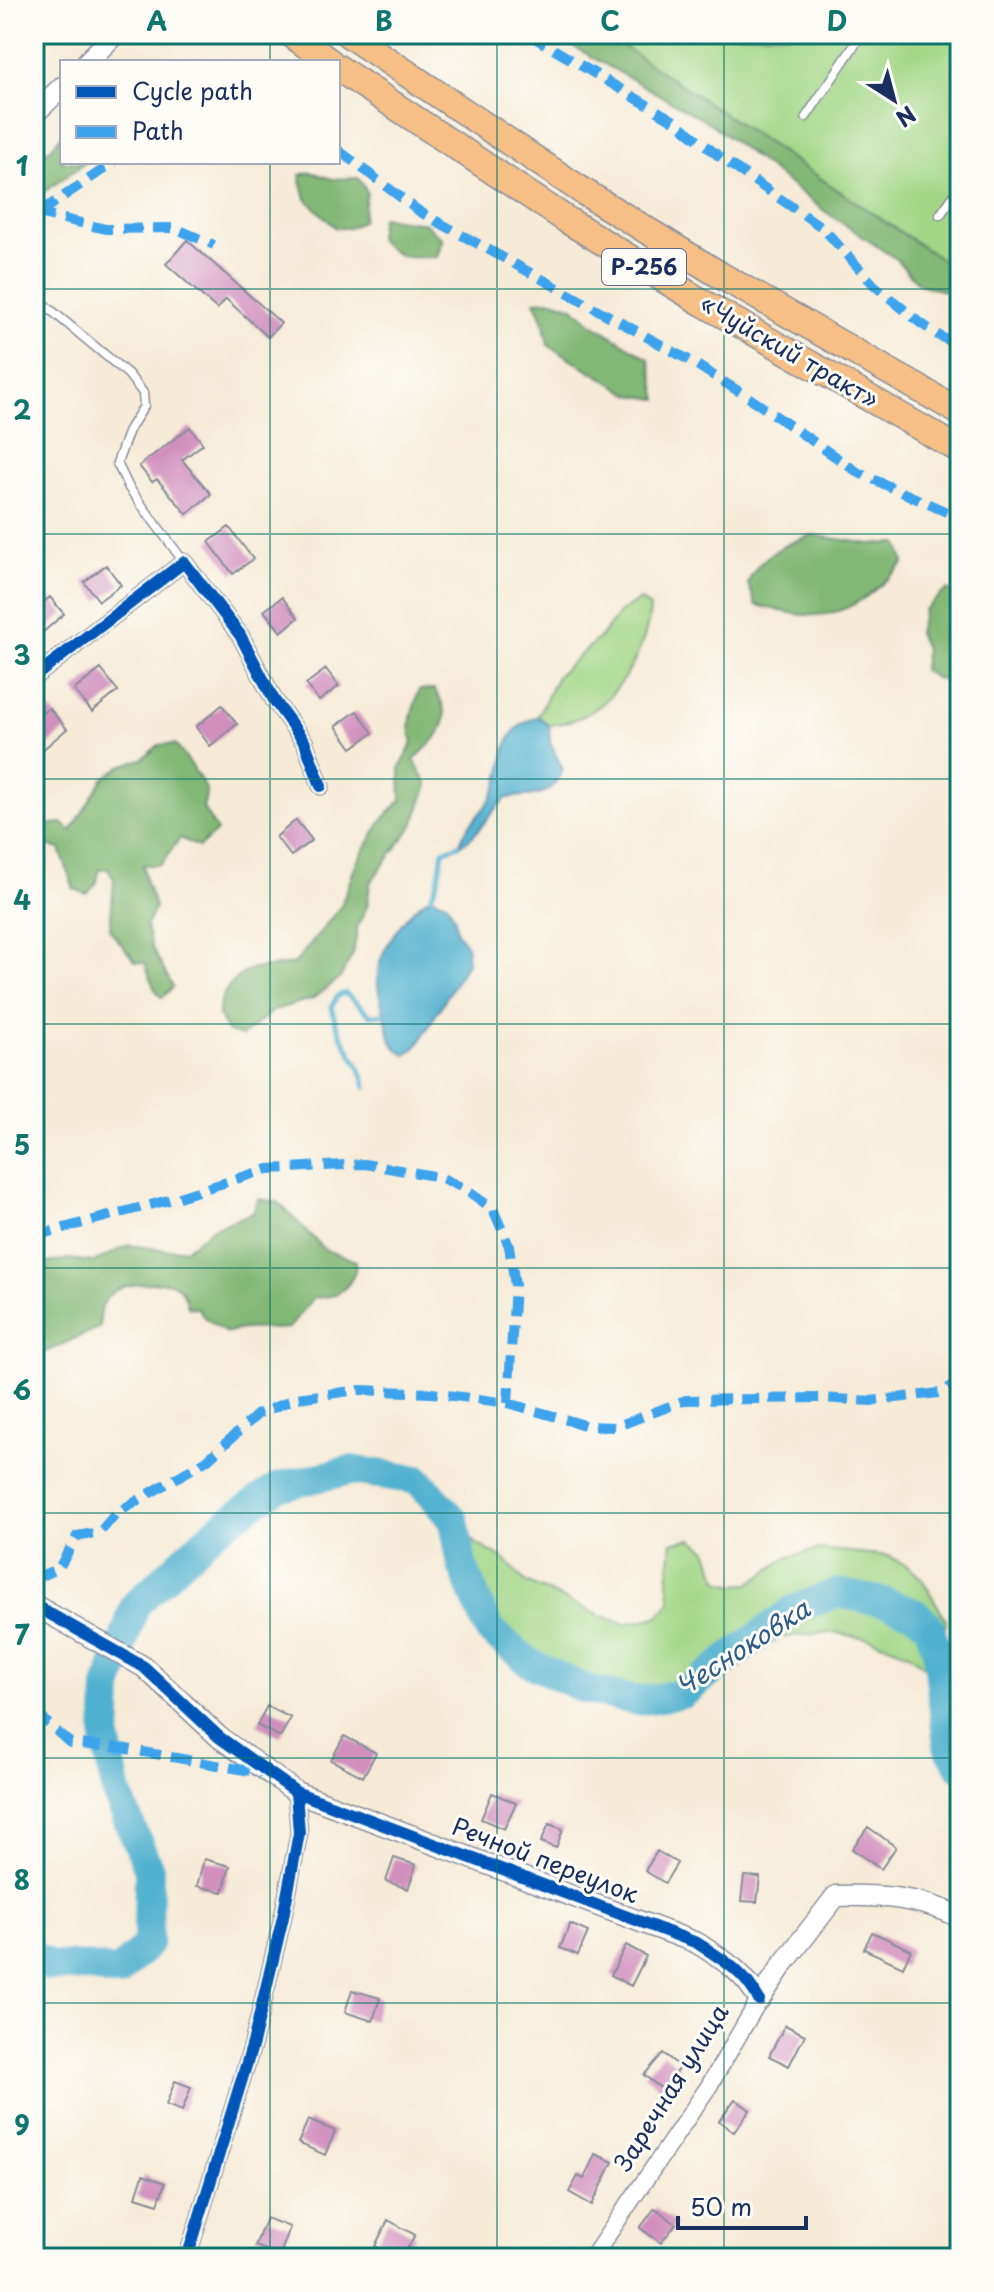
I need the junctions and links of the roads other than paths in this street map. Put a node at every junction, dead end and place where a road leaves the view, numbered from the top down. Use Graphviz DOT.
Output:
graph roads {
  1 [pos="115,34"];
  2 [pos="291,34"];
  3 [pos="348,34"];
  4 [pos="862,34"];
  5 [pos="89,60"];
  6 [pos="327,60"];
  7 [pos="340,69"];
  8 [pos="60,89"];
  9 [pos="34,114"];
  10 [pos="806,117"];
  11 [pos="960,187"];
  12 [pos="940,215"];
  13 [pos="34,296"];
  14 [pos="960,412"];
  15 [pos="960,450"];
  16 [pos="184,562"];
  17 [pos="34,677"];
  18 [pos="321,786"];
  19 [pos="34,1605"];
  20 [pos="296,1792"];
  21 [pos="960,1917"];
  22 [pos="759,2000"];
  23 [pos="187,2258"];
  24 [pos="592,2258"];
  1 -- 5 [label="street"];
  2 -- 6 [label="highway"];
  3 -- 14 [label="highway, «Чуйский тракт» / Р-256"];
  4 -- 10 [label="lane"];
  7 -- 15 [label="highway, «Чуйский тракт» / Р-256"];
  8 -- 9 [label="street"];
  11 -- 12 [label="lane"];
  13 -- 16 [label="lane"];
  16 -- 17 [label="street"];
  16 -- 18 [label="street"];
  19 -- 20 [label="street, Речной переулок"];
  20 -- 22 [label="street, Речной переулок"];
  20 -- 23 [label="street"];
  21 -- 22 [label="street, Заречная улица"];
  22 -- 24 [label="street, Заречная улица"];
}
